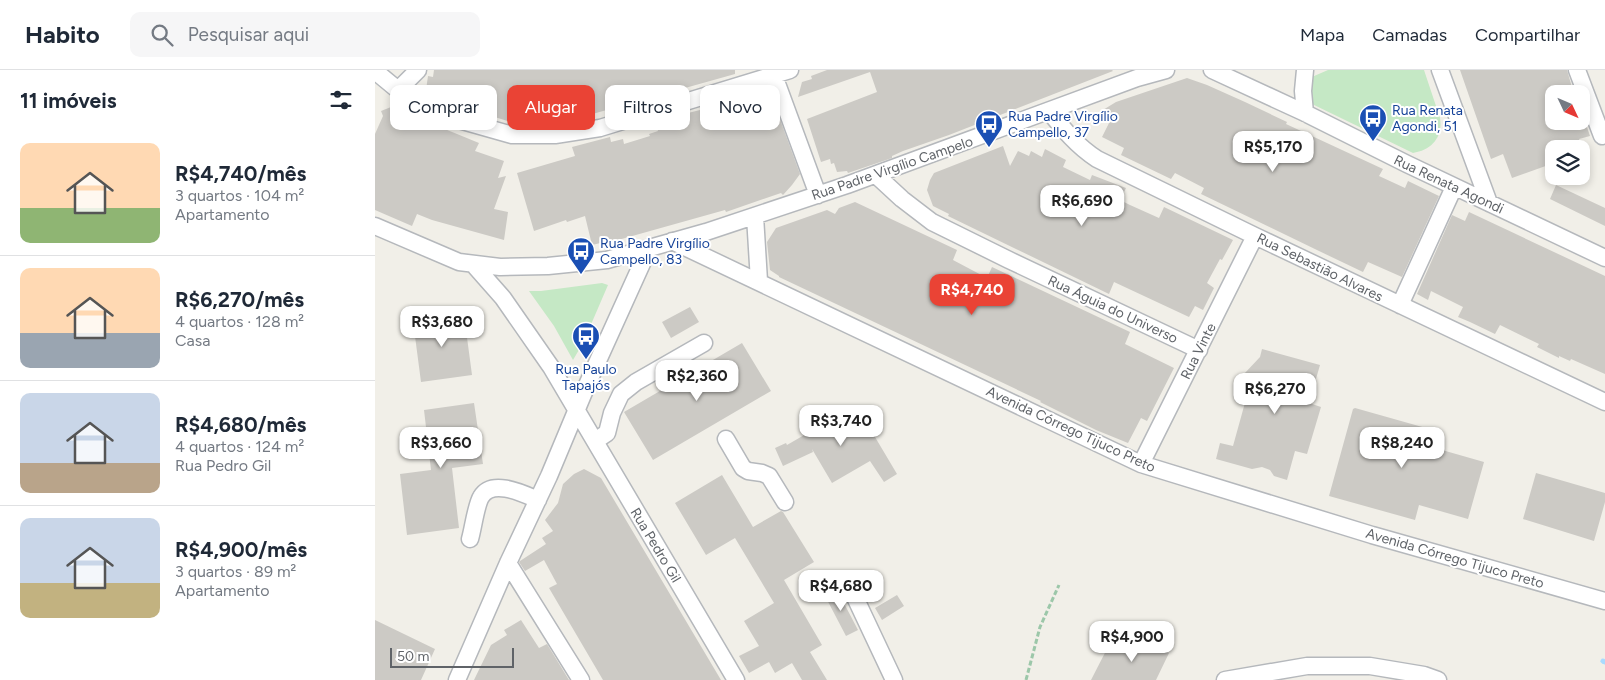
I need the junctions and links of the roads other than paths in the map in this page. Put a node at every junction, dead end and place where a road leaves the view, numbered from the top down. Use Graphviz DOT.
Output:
graph roads {
  1 [pos="418,70"];
  2 [pos="791,70"];
  3 [pos="1166,70"];
  4 [pos="1212,70"];
  5 [pos="1305,70"];
  6 [pos="1440,70"];
  7 [pos="1577,70"];
  8 [pos="375,71"];
  9 [pos="773,73"];
  10 [pos="392,85"];
  11 [pos="403,85"];
  12 [pos="1049,111"];
  13 [pos="1305,113"];
  14 [pos="494,130"];
  15 [pos="1602,136"];
  16 [pos="876,175"];
  17 [pos="1455,187"];
  18 [pos="818,195"];
  19 [pos="1489,203"];
  20 [pos="755,216"];
  21 [pos="375,226"];
  22 [pos="1255,236"];
  23 [pos="672,241"];
  24 [pos="649,248"];
  25 [pos="1605,258"];
  26 [pos="473,264"];
  27 [pos="759,281"];
  28 [pos="1400,305"];
  29 [pos="704,343"];
  30 [pos="1199,350"];
  31 [pos="1605,402"];
  32 [pos="577,410"];
  33 [pos="726,439"];
  34 [pos="595,441"];
  35 [pos="1141,464"];
  36 [pos="538,500"];
  37 [pos="785,502"];
  38 [pos="470,539"];
  39 [pos="508,563"];
  40 [pos="853,593"];
  41 [pos="1605,601"];
  42 [pos="457,680"];
  43 [pos="581,680"];
  44 [pos="736,680"];
  45 [pos="894,680"];
  46 [pos="1225,680"];
  47 [pos="1438,680"];
  1 -- 11 [label="street"];
  2 -- 9 [label="street"];
  3 -- 12 [label="street, Rua Padre Virgílio Campelo"];
  4 -- 13 [label="street, Rua Renata Agondi"];
  5 -- 13 [label="street"];
  6 -- 19 [label="street"];
  7 -- 15 [label="street"];
  8 -- 10 [label="street"];
  9 -- 14 [label="street"];
  9 -- 18 [label="street"];
  12 -- 16 [label="street, Rua Padre Virgílio Campelo"];
  12 -- 22 [label="street, Rua Sebastião Alvares"];
  13 -- 17 [label="street, Rua Renata Agondi"];
  16 -- 18 [label="street, Rua Padre Virgílio Campelo"];
  16 -- 30 [label="street, Rua Águia do Universo"];
  17 -- 19 [label="street, Rua Renata Agondi"];
  17 -- 28 [label="street"];
  18 -- 20 [label="street, Rua Padre Virgílio Campelo"];
  19 -- 25 [label="street, Rua Renata Agondi"];
  20 -- 23 [label="street, Rua Padre Virgílio Campelo"];
  20 -- 27 [label="street"];
  21 -- 26 [label="street, Rua Padre Virgílio Campelo"];
  22 -- 28 [label="street, Rua Sebastião Alvares"];
  22 -- 30 [label="street, Rua Vinte"];
  23 -- 24 [label="street, Rua Padre Virgílio Campelo"];
  23 -- 27 [label="street, Avenida Córrego Tijuco Preto"];
  24 -- 26 [label="street, Rua Padre Virgílio Campelo"];
  24 -- 32 [label="street"];
  26 -- 32 [label="street, Rua Pedro Gil"];
  27 -- 35 [label="street, Avenida Córrego Tijuco Preto"];
  28 -- 31 [label="street, Rua Sebastião Alvares"];
  29 -- 34 [label="street"];
  30 -- 35 [label="street, Rua Vinte"];
  32 -- 34 [label="street, Rua Pedro Gil"];
  32 -- 36 [label="street"];
  33 -- 37 [label="street"];
  34 -- 44 [label="street, Rua Pedro Gil"];
  35 -- 41 [label="street, Avenida Córrego Tijuco Preto"];
  36 -- 38 [label="street"];
  36 -- 39 [label="street"];
  39 -- 42 [label="street"];
  39 -- 43 [label="street"];
  40 -- 45 [label="street"];
  46 -- 47 [label="street"];
}
